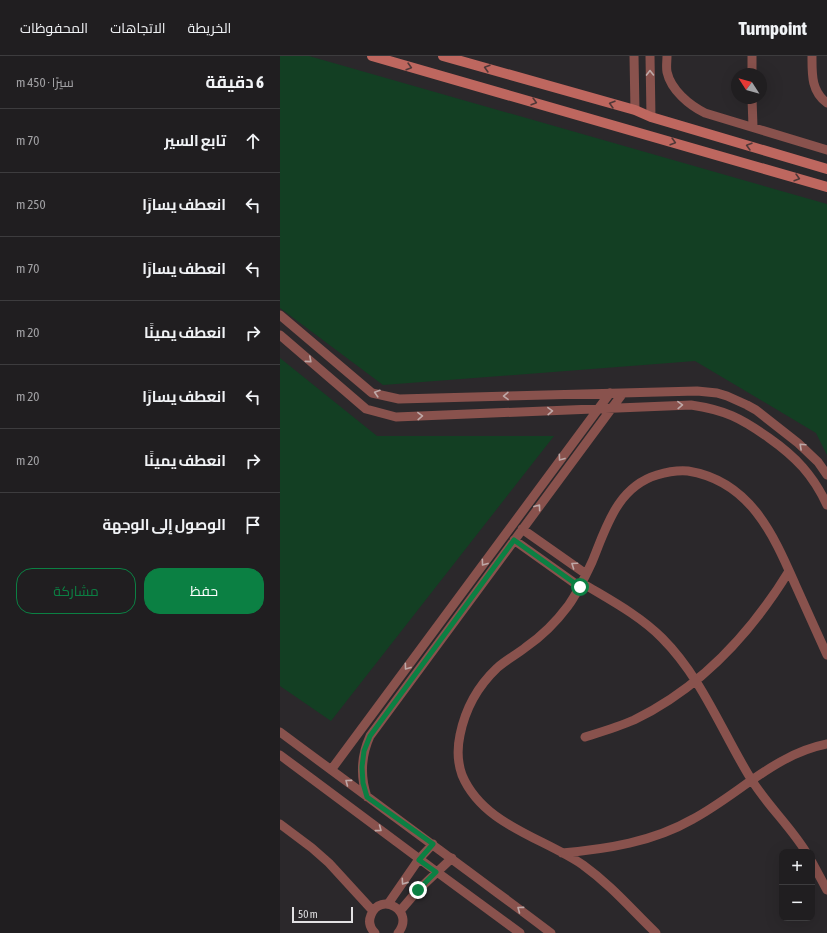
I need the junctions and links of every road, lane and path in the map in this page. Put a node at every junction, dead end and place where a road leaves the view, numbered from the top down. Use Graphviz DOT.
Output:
graph roads {
  1 [pos="372,56"];
  2 [pos="443,56"];
  3 [pos="634,56"];
  4 [pos="650,56"];
  5 [pos="667,56"];
  6 [pos="752,56"];
  7 [pos="812,56"];
  8 [pos="752,68"];
  9 [pos="827,103"];
  10 [pos="752,104"];
  11 [pos="635,110"];
  12 [pos="651,117"];
  13 [pos="753,127"];
  14 [pos="650,136"];
  15 [pos="827,150"];
  16 [pos="827,169"];
  17 [pos="827,187"];
  18 [pos="280,316"];
  19 [pos="280,335"];
  20 [pos="622,393"];
  21 [pos="610,394"];
  22 [pos="612,408"];
  23 [pos="598,409"];
  24 [pos="827,475"];
  25 [pos="827,505"];
  26 [pos="522,529"];
  27 [pos="514,540"];
  28 [pos="789,571"];
  29 [pos="583,581"];
  30 [pos="827,655"];
  31 [pos="696,680"];
  32 [pos="280,732"];
  33 [pos="585,737"];
  34 [pos="827,744"];
  35 [pos="280,755"];
  36 [pos="331,770"];
  37 [pos="751,780"];
  38 [pos="367,797"];
  39 [pos="280,824"];
  40 [pos="433,844"];
  41 [pos="804,849"];
  42 [pos="562,853"];
  43 [pos="452,858"];
  44 [pos="419,860"];
  45 [pos="815,868"];
  46 [pos="436,872"];
  47 [pos="827,890"];
  48 [pos="388,904"];
  49 [pos="373,911"];
  50 [pos="400,911"];
  51 [pos="402,932"];
  52 [pos="375,933"];
  53 [pos="520,933"];
  54 [pos="551,933"];
  55 [pos="656,933"];
  1 -- 14 [label="street, one-way"];
  11 -- 2 [label="street, one-way"];
  3 -- 11 [label="street"];
  12 -- 4 [label="street, one-way"];
  5 -- 13 [label="street"];
  6 -- 8 [label="street"];
  7 -- 9 [label="street"];
  10 -- 13 [label="street"];
  11 -- 12 [label="street"];
  12 -- 14 [label="street"];
  16 -- 12 [label="street, one-way"];
  13 -- 15 [label="street"];
  14 -- 17 [label="street, one-way"];
  21 -- 18 [label="street, one-way"];
  19 -- 23 [label="street, one-way"];
  20 -- 21 [label="street"];
  20 -- 22 [label="street"];
  24 -- 20 [label="street, one-way"];
  21 -- 23 [label="street"];
  22 -- 23 [label="street"];
  22 -- 25 [label="street, one-way"];
  26 -- 22 [label="street, one-way"];
  23 -- 36 [label="street, one-way"];
  26 -- 27 [label="street"];
  29 -- 26 [label="street, one-way"];
  27 -- 29 [label="street"];
  27 -- 38 [label="street"];
  28 -- 29 [label="street"];
  28 -- 30 [label="street"];
  28 -- 31 [label="street"];
  29 -- 31 [label="street"];
  29 -- 42 [label="street"];
  31 -- 33 [label="street"];
  31 -- 37 [label="street"];
  32 -- 36 [label="street"];
  34 -- 37 [label="street"];
  35 -- 44 [label="street, one-way"];
  38 -- 36 [label="street, one-way"];
  37 -- 41 [label="street"];
  37 -- 42 [label="street"];
  38 -- 40 [label="street"];
  39 -- 49 [label="street"];
  40 -- 43 [label="street"];
  40 -- 44 [label="street"];
  42 -- 55 [label="street"];
  43 -- 46 [label="street"];
  54 -- 43 [label="street, one-way"];
  44 -- 46 [label="street"];
  44 -- 48 [label="street, one-way"];
  45 -- 47 [label="street"];
  46 -- 50 [label="street"];
  46 -- 53 [label="street"];
  48 -- 49 [label="street"];
  48 -- 50 [label="street"];
  49 -- 52 [label="street"];
  50 -- 51 [label="street"];
}
